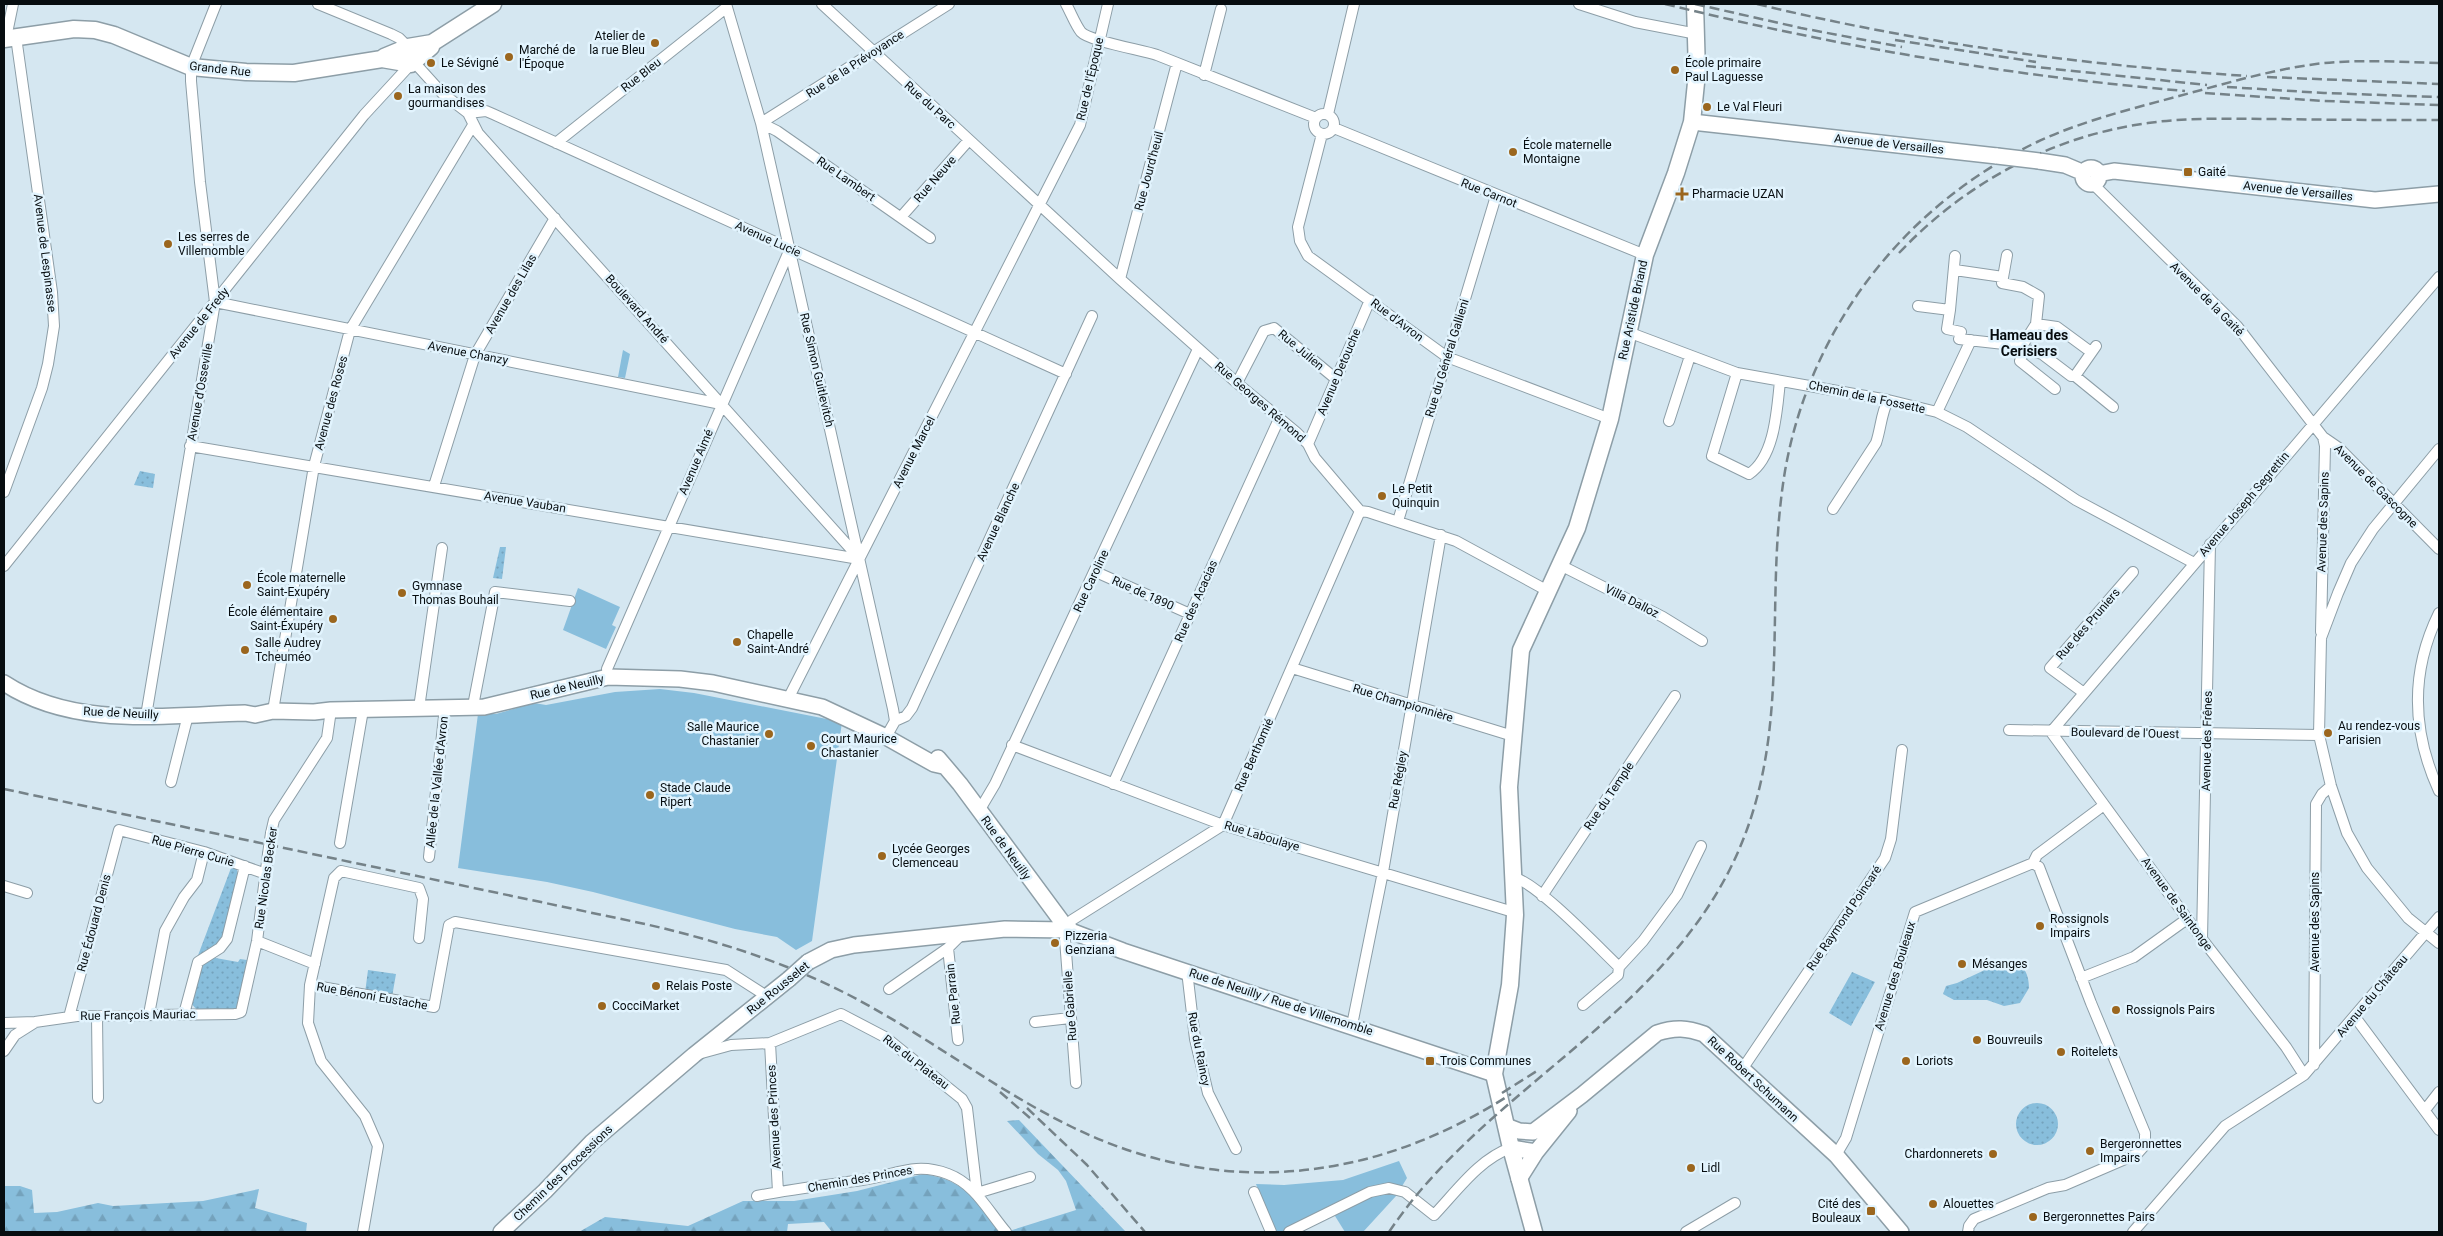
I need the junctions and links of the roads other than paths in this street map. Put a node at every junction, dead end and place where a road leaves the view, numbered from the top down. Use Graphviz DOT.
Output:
graph roads {
  1 [pos="14,4"];
  2 [pos="216,4"];
  3 [pos="318,4"];
  4 [pos="493,4"];
  5 [pos="822,4"];
  6 [pos="949,4"];
  7 [pos="1066,4"];
  8 [pos="1108,4"];
  9 [pos="1354,4"];
  10 [pos="1579,4"];
  11 [pos="1695,4"];
  12 [pos="726,5"];
  13 [pos="1221,9"];
  14 [pos="1697,34"];
  15 [pos="8,38"];
  16 [pos="1099,41"];
  17 [pos="873,53"];
  18 [pos="409,56"];
  19 [pos="1177,63"];
  20 [pos="192,67"];
  21 [pos="1204,75"];
  22 [pos="468,113"];
  23 [pos="1328,114"];
  24 [pos="1316,118"];
  25 [pos="1692,122"];
  26 [pos="761,123"];
  27 [pos="473,125"];
  28 [pos="1334,128"];
  29 [pos="1322,134"];
  30 [pos="969,140"];
  31 [pos="556,143"];
  32 [pos="2092,177"];
  33 [pos="2439,194"];
  34 [pos="1496,196"];
  35 [pos="1040,205"];
  36 [pos="901,217"];
  37 [pos="555,218"];
  38 [pos="930,238"];
  39 [pos="790,249"];
  40 [pos="2007,255"];
  41 [pos="1645,256"];
  42 [pos="1955,256"];
  43 [pos="1955,270"];
  44 [pos="2003,277"];
  45 [pos="2439,277"];
  46 [pos="1120,279"];
  47 [pos="1370,300"];
  48 [pos="215,302"];
  49 [pos="1918,306"];
  50 [pos="1950,310"];
  51 [pos="1092,316"];
  52 [pos="2036,324"];
  53 [pos="350,330"];
  54 [pos="975,331"];
  55 [pos="1628,332"];
  56 [pos="1971,340"];
  57 [pos="2023,347"];
  58 [pos="1198,349"];
  59 [pos="475,355"];
  60 [pos="1690,356"];
  61 [pos="1447,357"];
  62 [pos="1737,373"];
  63 [pos="1066,374"];
  64 [pos="2075,376"];
  65 [pos="1336,379"];
  66 [pos="1780,381"];
  67 [pos="1237,384"];
  68 [pos="2055,389"];
  69 [pos="1888,400"];
  70 [pos="721,404"];
  71 [pos="2113,407"];
  72 [pos="1937,412"];
  73 [pos="1279,419"];
  74 [pos="1610,419"];
  75 [pos="1669,421"];
  76 [pos="2313,423"];
  77 [pos="2323,436"];
  78 [pos="1308,444"];
  79 [pos="190,446"];
  80 [pos="2439,450"];
  81 [pos="314,466"];
  82 [pos="434,486"];
  83 [pos="4,492"];
  84 [pos="2393,504"];
  85 [pos="1833,508"];
  86 [pos="1360,511"];
  87 [pos="1398,521"];
  88 [pos="668,525"];
  89 [pos="1441,535"];
  90 [pos="2210,544"];
  91 [pos="442,548"];
  92 [pos="2439,549"];
  93 [pos="859,559"];
  94 [pos="2194,563"];
  95 [pos="1560,565"];
  96 [pos="4,566"];
  97 [pos="1096,572"];
  98 [pos="2133,572"];
  99 [pos="1548,591"];
  100 [pos="570,601"];
  101 [pos="2439,613"];
  102 [pos="1190,614"];
  103 [pos="2321,638"];
  104 [pos="1702,641"];
  105 [pos="1292,668"];
  106 [pos="608,677"];
  107 [pos="4,683"];
  108 [pos="2084,693"];
  109 [pos="1675,696"];
  110 [pos="788,699"];
  111 [pos="1411,705"];
  112 [pos="472,706"];
  113 [pos="274,707"];
  114 [pos="445,707"];
  115 [pos="419,708"];
  116 [pos="327,710"];
  117 [pos="363,710"];
  118 [pos="188,715"];
  119 [pos="146,716"];
  120 [pos="890,730"];
  121 [pos="2009,730"];
  122 [pos="2050,732"];
  123 [pos="2208,733"];
  124 [pos="2319,735"];
  125 [pos="1514,736"];
  126 [pos="1012,745"];
  127 [pos="1902,750"];
  128 [pos="171,782"];
  129 [pos="1113,784"];
  130 [pos="2331,786"];
  131 [pos="2439,791"];
  132 [pos="2104,805"];
  133 [pos="979,811"];
  134 [pos="1223,825"];
  135 [pos="119,830"];
  136 [pos="340,843"];
  137 [pos="1701,846"];
  138 [pos="204,852"];
  139 [pos="429,857"];
  140 [pos="2033,863"];
  141 [pos="244,866"];
  142 [pos="1382,872"];
  143 [pos="266,874"];
  144 [pos="1515,878"];
  145 [pos="4,886"];
  146 [pos="27,893"];
  147 [pos="1542,896"];
  148 [pos="1516,915"];
  149 [pos="2439,917"];
  150 [pos="2187,919"];
  151 [pos="1068,930"];
  152 [pos="2425,933"];
  153 [pos="962,934"];
  154 [pos="419,938"];
  155 [pos="2202,939"];
  156 [pos="257,941"];
  157 [pos="2439,943"];
  158 [pos="948,948"];
  159 [pos="315,964"];
  160 [pos="1619,967"];
  161 [pos="1187,971"];
  162 [pos="2081,978"];
  163 [pos="310,986"];
  164 [pos="889,989"];
  165 [pos="768,997"];
  166 [pos="1584,1005"];
  167 [pos="241,1012"];
  168 [pos="149,1014"];
  169 [pos="184,1014"];
  170 [pos="97,1016"];
  171 [pos="69,1017"];
  172 [pos="2355,1017"];
  173 [pos="1070,1018"];
  174 [pos="35,1022"];
  175 [pos="1035,1022"];
  176 [pos="4,1023"];
  177 [pos="1352,1025"];
  178 [pos="958,1040"];
  179 [pos="770,1043"];
  180 [pos="4,1051"];
  181 [pos="694,1055"];
  182 [pos="2314,1064"];
  183 [pos="1743,1068"];
  184 [pos="1494,1074"];
  185 [pos="2304,1075"];
  186 [pos="1076,1082"];
  187 [pos="2439,1092"];
  188 [pos="1582,1095"];
  189 [pos="98,1098"];
  190 [pos="2425,1110"];
  191 [pos="1506,1126"];
  192 [pos="2439,1130"];
  193 [pos="1533,1132"];
  194 [pos="1511,1148"];
  195 [pos="1236,1149"];
  196 [pos="1536,1152"];
  197 [pos="1836,1155"];
  198 [pos="1030,1177"];
  199 [pos="1519,1178"];
  200 [pos="778,1192"];
  201 [pos="1254,1192"];
  202 [pos="977,1193"];
  203 [pos="757,1196"];
  204 [pos="1735,1203"];
  205 [pos="1302,1229"];
  206 [pos="1968,1229"];
  207 [pos="363,1232"];
  208 [pos="501,1232"];
  209 [pos="1006,1232"];
  210 [pos="1271,1232"];
  211 [pos="1289,1232"];
  212 [pos="1534,1232"];
  213 [pos="1686,1232"];
  214 [pos="1900,1232"];
  215 [pos="2133,1232"];
  1 -- 15 [label="street"];
  2 -- 20 [label="street"];
  3 -- 18 [label="street, Boulevard André"];
  4 -- 18 [label="main road"];
  5 -- 17 [label="street, Rue du Parc"];
  6 -- 17 [label="street, Rue de la Prévoyance"];
  7 -- 16 [label="street"];
  8 -- 16 [label="street, Rue de l'Époque"];
  9 -- 23 [label="street"];
  10 -- 14 [label="street"];
  11 -- 14 [label="main road, Rue Aristide Briand"];
  12 -- 26 [label="street, Rue Simon Guitlevitch"];
  12 -- 31 [label="street, Rue Bleu"];
  13 -- 21 [label="street"];
  14 -- 25 [label="main road, Rue Aristide Briand"];
  15 -- 20 [label="main road, Grande Rue"];
  15 -- 83 [label="street, Avenue de Lespinasse"];
  16 -- 19 [label="street"];
  16 -- 35 [label="street, Rue de l'Époque"];
  17 -- 26 [label="street, Rue de la Prévoyance"];
  17 -- 30 [label="street, Rue du Parc"];
  18 -- 20 [label="main road, Grande Rue"];
  18 -- 22 [label="street, Boulevard André"];
  18 -- 48 [label="street, Avenue de Fredy"];
  19 -- 21 [label="street"];
  19 -- 46 [label="street, Rue Jourd'heuil"];
  20 -- 48 [label="street, Avenue d'Osseville"];
  21 -- 24 [label="street"];
  22 -- 27 [label="street, Boulevard André"];
  22 -- 31 [label="street, Avenue Lucie"];
  23 -- 24 [label="street"];
  23 -- 28 [label="street"];
  24 -- 29 [label="street"];
  25 -- 32 [label="street, Avenue de Versailles, bridge"];
  25 -- 41 [label="main road, Rue Aristide Briand"];
  26 -- 36 [label="street, Rue Lambert"];
  26 -- 39 [label="street, Rue Simon Guitlevitch"];
  27 -- 37 [label="street, Boulevard André"];
  27 -- 53 [label="street, Avenue des Roses"];
  28 -- 29 [label="street"];
  28 -- 34 [label="street, Rue Carnot"];
  29 -- 47 [label="street, Rue d'Avron"];
  30 -- 35 [label="street, Rue du Parc"];
  30 -- 36 [label="street, Rue Neuve"];
  31 -- 39 [label="street, Avenue Lucie"];
  32 -- 33 [label="street, Avenue de Versailles"];
  32 -- 76 [label="street, Avenue de la Gaité"];
  34 -- 41 [label="street, Rue Carnot"];
  34 -- 61 [label="street, Rue du Général Gallieni"];
  35 -- 46 [label="street, Rue Georges Rémond"];
  35 -- 54 [label="street, Avenue Marcel"];
  36 -- 38 [label="street, Rue Lambert"];
  37 -- 59 [label="street, Avenue des Lilas"];
  37 -- 70 [label="street, Boulevard André"];
  39 -- 54 [label="street, Avenue Lucie"];
  39 -- 70 [label="street, Avenue Aimé"];
  39 -- 93 [label="street, Rue Simon Guitlevitch"];
  40 -- 44 [label="street"];
  41 -- 55 [label="main road, Rue Aristide Briand"];
  42 -- 43 [label="street"];
  43 -- 44 [label="street"];
  43 -- 50 [label="street"];
  44 -- 52 [label="street"];
  45 -- 76 [label="street, Avenue Joseph Segrettin"];
  46 -- 58 [label="street, Rue Georges Rémond"];
  47 -- 61 [label="street, Rue d'Avron"];
  47 -- 65 [label="street, Avenue Detouche"];
  48 -- 53 [label="street, Avenue Chanzy"];
  48 -- 79 [label="street, Avenue d'Osseville"];
  48 -- 96 [label="street, Avenue de Fredy"];
  49 -- 50 [label="street"];
  50 -- 56 [label="street"];
  51 -- 63 [label="street, Avenue Blanche"];
  52 -- 57 [label="street"];
  52 -- 64 [label="street"];
  53 -- 59 [label="street, Avenue Chanzy"];
  53 -- 81 [label="street, Avenue des Roses"];
  54 -- 63 [label="street, Avenue Lucie"];
  54 -- 93 [label="street, Avenue Marcel"];
  55 -- 60 [label="street, Chemin de la Fossette"];
  55 -- 74 [label="main road, Rue Aristide Briand"];
  56 -- 57 [label="street"];
  56 -- 72 [label="street"];
  57 -- 64 [label="street"];
  57 -- 68 [label="street"];
  58 -- 67 [label="street, Rue Georges Rémond"];
  58 -- 97 [label="street, Rue Caroline"];
  59 -- 70 [label="street, Avenue Chanzy"];
  59 -- 82 [label="street, Avenue des Lilas"];
  60 -- 62 [label="street, Chemin de la Fossette"];
  60 -- 75 [label="street"];
  61 -- 74 [label="street, Rue d'Avron"];
  61 -- 87 [label="street, Rue du Général Gallieni"];
  62 -- 66 [label="street, Chemin de la Fossette"];
  62 -- 66 [label="street"];
  63 -- 120 [label="street, Avenue Blanche"];
  64 -- 71 [label="street"];
  65 -- 67 [label="street, Rue Julien"];
  65 -- 78 [label="street, Avenue Detouche"];
  66 -- 69 [label="street, Chemin de la Fossette"];
  67 -- 73 [label="street, Rue Georges Rémond"];
  69 -- 72 [label="street, Chemin de la Fossette"];
  69 -- 85 [label="street"];
  70 -- 88 [label="street, Avenue Aimé"];
  70 -- 93 [label="street, Boulevard André"];
  72 -- 94 [label="street, Chemin de la Fossette"];
  73 -- 78 [label="street, Rue Georges Rémond"];
  73 -- 102 [label="street, Rue des Acacias"];
  74 -- 95 [label="main road, Rue Aristide Briand"];
  76 -- 77 [label="street, Avenue de Gascogne"];
  76 -- 90 [label="street, Avenue Joseph Segrettin"];
  77 -- 84 [label="street, Avenue de Gascogne"];
  77 -- 103 [label="street, Avenue des Sapins"];
  78 -- 86 [label="street, Rue Georges Rémond"];
  79 -- 81 [label="street, Avenue Vauban"];
  79 -- 119 [label="street, Avenue d'Osseville"];
  80 -- 84 [label="street"];
  81 -- 82 [label="street, Avenue Vauban"];
  81 -- 113 [label="street, Avenue des Roses"];
  82 -- 88 [label="street, Avenue Vauban"];
  84 -- 92 [label="street, Avenue de Gascogne"];
  84 -- 103 [label="street"];
  86 -- 87 [label="street"];
  86 -- 105 [label="street, Rue Berthomié"];
  87 -- 89 [label="street"];
  88 -- 93 [label="street, Avenue Vauban"];
  88 -- 106 [label="street, Avenue Aimé"];
  89 -- 99 [label="street"];
  89 -- 111 [label="street, Rue Régley"];
  90 -- 94 [label="street, Avenue Joseph Segrettin"];
  90 -- 123 [label="street, Avenue des Frênes"];
  91 -- 115 [label="street"];
  93 -- 110 [label="street, Avenue Marcel"];
  93 -- 120 [label="street, Rue Simon Guitlevitch"];
  94 -- 108 [label="street, Avenue Joseph Segrettin"];
  95 -- 99 [label="main road, Rue Aristide Briand"];
  95 -- 104 [label="street, Villa Dalloz"];
  97 -- 102 [label="street, Rue de 1890"];
  97 -- 126 [label="street, Rue Caroline"];
  98 -- 108 [label="street, Rue des Pruniers"];
  99 -- 125 [label="main road, Rue Aristide Briand"];
  100 -- 112 [label="street"];
  101 -- 131 [label="street"];
  102 -- 129 [label="street, Rue des Acacias"];
  103 -- 124 [label="street, Avenue des Sapins"];
  105 -- 111 [label="street, Rue Championnière"];
  105 -- 134 [label="street, Rue Berthomié"];
  106 -- 110 [label="street, Rue de Neuilly"];
  106 -- 112 [label="street, Rue de Neuilly"];
  107 -- 119 [label="street, Rue de Neuilly"];
  108 -- 122 [label="street, Avenue Joseph Segrettin"];
  109 -- 147 [label="street, Rue du Temple"];
  110 -- 120 [label="street, Rue de Neuilly"];
  111 -- 125 [label="street, Rue Championnière"];
  111 -- 142 [label="street, Rue Régley"];
  112 -- 114 [label="street, Rue de Neuilly"];
  113 -- 116 [label="street, Rue de Neuilly"];
  113 -- 118 [label="street, Rue de Neuilly"];
  114 -- 115 [label="street, Rue de Neuilly"];
  114 -- 139 [label="street, Allée de la Vallée d'Avron"];
  115 -- 117 [label="street, Rue de Neuilly"];
  116 -- 117 [label="street, Rue de Neuilly"];
  116 -- 143 [label="street, Rue Nicolas Becker, bridge"];
  117 -- 136 [label="street"];
  118 -- 119 [label="street, Rue de Neuilly"];
  118 -- 128 [label="street"];
  120 -- 133 [label="street, Rue de Neuilly"];
  121 -- 122 [label="street, Boulevard de l'Ouest"];
  122 -- 123 [label="street, Boulevard de l'Ouest"];
  122 -- 132 [label="street, Avenue de Saintonge"];
  123 -- 124 [label="street, Boulevard de l'Ouest"];
  123 -- 155 [label="street, Avenue des Frênes"];
  124 -- 130 [label="street, Avenue des Sapins"];
  125 -- 144 [label="main road, Rue Aristide Briand"];
  126 -- 129 [label="street, Rue Laboulaye"];
  126 -- 133 [label="street, Rue Caroline"];
  127 -- 183 [label="street, Rue Raymond Poincaré"];
  129 -- 134 [label="street, Rue Laboulaye"];
  130 -- 152 [label="street, Avenue des Sapins"];
  130 -- 182 [label="street, Avenue des Sapins"];
  132 -- 140 [label="street, Avenue des Bouleaux"];
  132 -- 150 [label="street, Avenue de Saintonge"];
  133 -- 151 [label="street, Rue de Neuilly"];
  134 -- 142 [label="street, Rue Laboulaye"];
  134 -- 151 [label="street"];
  135 -- 138 [label="street, Rue Pierre Curie"];
  135 -- 171 [label="street, Rue Édouard Denis"];
  137 -- 160 [label="street"];
  138 -- 141 [label="street, Rue Pierre Curie"];
  138 -- 168 [label="street"];
  140 -- 162 [label="street"];
  140 -- 197 [label="street, Avenue des Bouleaux"];
  141 -- 143 [label="street, Rue Pierre Curie"];
  141 -- 169 [label="street"];
  142 -- 148 [label="street, Rue Laboulaye"];
  142 -- 177 [label="street, Rue Régley"];
  143 -- 156 [label="street, Rue Nicolas Becker"];
  144 -- 147 [label="street"];
  144 -- 148 [label="main road, Rue Aristide Briand"];
  145 -- 146 [label="street"];
  147 -- 160 [label="street"];
  148 -- 184 [label="main road, Rue Aristide Briand"];
  149 -- 152 [label="street, Avenue du Château"];
  150 -- 155 [label="street, Avenue de Saintonge"];
  150 -- 162 [label="street"];
  151 -- 153 [label="street, Rue Rousselet"];
  151 -- 161 [label="street, Rue de Neuilly / Rue de Villemomble"];
  151 -- 173 [label="street, Rue Gabrielle"];
  152 -- 157 [label="street, Avenue des Sapins"];
  152 -- 172 [label="street, Avenue du Château"];
  153 -- 158 [label="street"];
  153 -- 165 [label="street, Rue Rousselet, bridge"];
  154 -- 159 [label="street"];
  155 -- 185 [label="street, Avenue de Saintonge"];
  156 -- 159 [label="street, Rue Nicolas Becker"];
  156 -- 167 [label="street, Rue Nicolas Becker"];
  158 -- 164 [label="street"];
  158 -- 178 [label="street, Rue Parrain"];
  159 -- 163 [label="street"];
  160 -- 166 [label="street"];
  161 -- 177 [label="street, Rue de Neuilly / Rue de Villemomble"];
  161 -- 195 [label="street, Rue du Raincy"];
  162 -- 206 [label="street"];
  163 -- 165 [label="street, Rue Bénoni Eustache"];
  163 -- 207 [label="street"];
  165 -- 181 [label="street, Rue Rousselet"];
  167 -- 169 [label="street, Rue François Mauriac"];
  168 -- 169 [label="street, Rue François Mauriac"];
  168 -- 170 [label="street, Rue François Mauriac"];
  170 -- 171 [label="street, Rue François Mauriac"];
  170 -- 189 [label="street"];
  171 -- 174 [label="street, Rue François Mauriac"];
  172 -- 182 [label="street, Avenue du Château"];
  172 -- 190 [label="street"];
  173 -- 175 [label="street"];
  173 -- 186 [label="street, Rue Gabrielle"];
  174 -- 176 [label="street, Rue François Mauriac"];
  174 -- 180 [label="street, Rue François Mauriac"];
  177 -- 184 [label="street, Rue de Neuilly / Rue de Villemomble"];
  179 -- 181 [label="street, Rue du Plateau"];
  179 -- 200 [label="street, Avenue des Princes"];
  179 -- 202 [label="street, Rue du Plateau"];
  181 -- 208 [label="street, Chemin des Processions"];
  182 -- 185 [label="street, Avenue du Château"];
  183 -- 188 [label="street, Rue Robert Schumann"];
  183 -- 197 [label="street, Rue Robert Schumann"];
  184 -- 191 [label="main road"];
  185 -- 215 [label="street, Avenue du Château"];
  187 -- 190 [label="street"];
  188 -- 193 [label="street, Rue Robert Schumann"];
  188 -- 196 [label="street, Rue Robert Schumann"];
  190 -- 192 [label="street"];
  191 -- 193 [label="street"];
  191 -- 194 [label="main road"];
  193 -- 194 [label="street, Rue Robert Schumann"];
  194 -- 196 [label="street"];
  194 -- 199 [label="main road"];
  194 -- 205 [label="street"];
  196 -- 199 [label="street, Rue Robert Schumann"];
  197 -- 214 [label="street, Rue Robert Schumann"];
  198 -- 202 [label="street"];
  199 -- 212 [label="main road"];
  200 -- 202 [label="street, Chemin des Princes"];
  200 -- 203 [label="street, Chemin des Princes"];
  201 -- 210 [label="street"];
  202 -- 209 [label="street, Chemin des Princes"];
  204 -- 213 [label="street"];
  205 -- 211 [label="street"];
}
